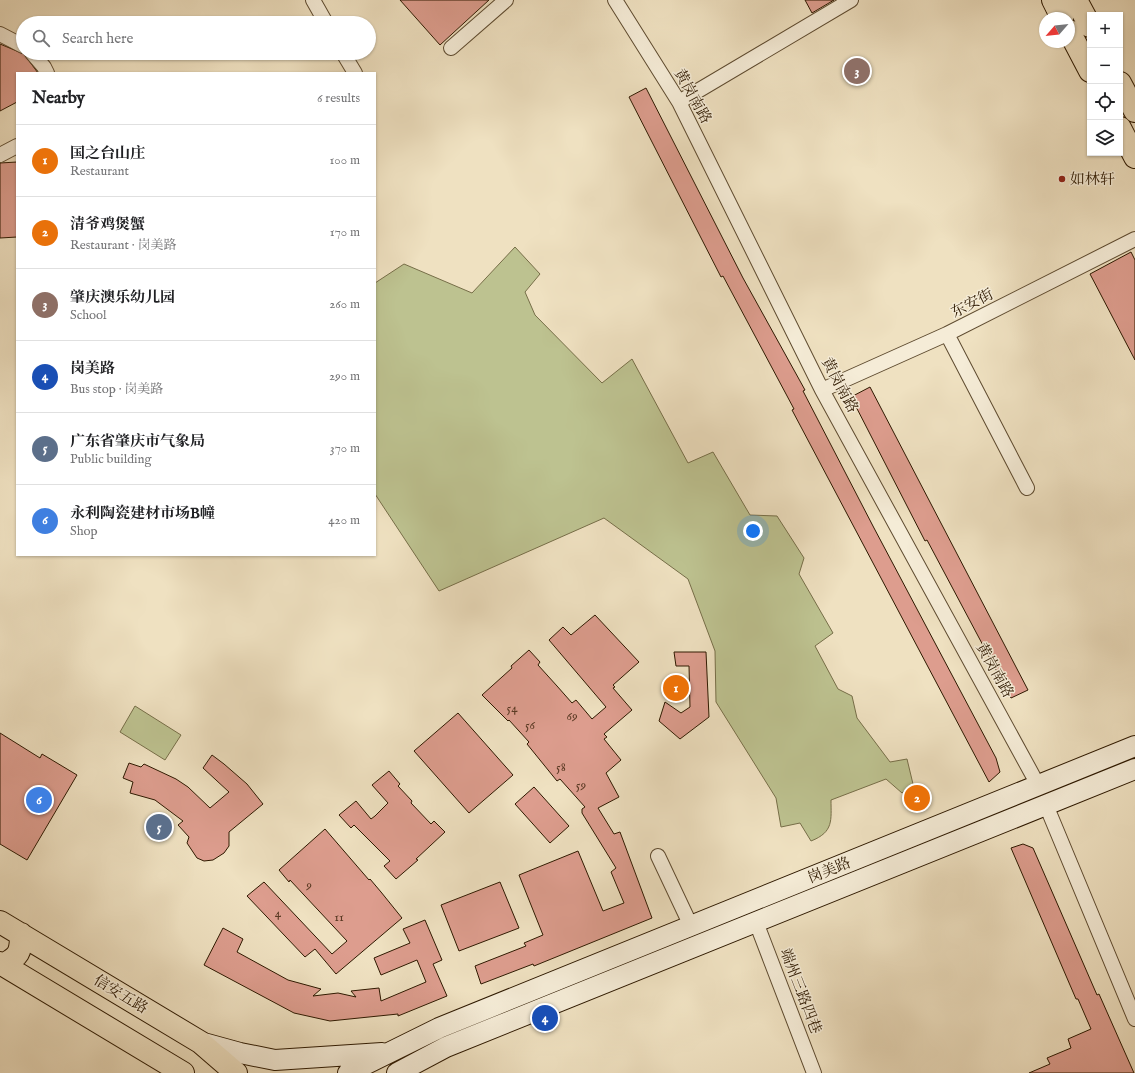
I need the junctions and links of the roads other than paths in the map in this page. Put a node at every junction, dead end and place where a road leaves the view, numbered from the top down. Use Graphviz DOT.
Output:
graph roads {
  1 [pos="313,0"];
  2 [pos="506,0"];
  3 [pos="615,0"];
  4 [pos="851,0"];
  5 [pos="1052,0"];
  6 [pos="1076,0"];
  7 [pos="1059,12"];
  8 [pos="322,16"];
  9 [pos="1087,20"];
  10 [pos="0,34"];
  11 [pos="16,42"];
  12 [pos="1075,42"];
  13 [pos="451,48"];
  14 [pos="38,60"];
  15 [pos="347,60"];
  16 [pos="1087,65"];
  17 [pos="46,72"];
  18 [pos="354,72"];
  19 [pos="1121,84"];
  20 [pos="679,102"];
  21 [pos="1135,111"];
  22 [pos="1123,134"];
  23 [pos="16,147"];
  24 [pos="0,155"];
  25 [pos="1135,157"];
  26 [pos="1135,239"];
  27 [pos="947,334"];
  28 [pos="822,390"];
  29 [pos="1027,488"];
  30 [pos="1135,746"];
  31 [pos="1135,769"];
  32 [pos="1038,785"];
  33 [pos="1046,805"];
  34 [pos="658,856"];
  35 [pos="0,922"];
  36 [pos="756,922"];
  37 [pos="690,926"];
  38 [pos="21,934"];
  39 [pos="1,964"];
  40 [pos="1135,1019"];
  41 [pos="200,1042"];
  42 [pos="394,1052"];
  43 [pos="180,1072"];
  44 [pos="399,1072"];
  45 [pos="236,1073"];
  46 [pos="349,1073"];
  47 [pos="814,1073"];
  1 -- 8 [label="street"];
  2 -- 13 [label="street"];
  3 -- 20 [label="street, 黄岗南路"];
  4 -- 20 [label="street"];
  5 -- 7 [label="main road"];
  6 -- 9 [label="main road"];
  10 -- 11 [label="street"];
  12 -- 16 [label="main road"];
  14 -- 17 [label="street"];
  15 -- 18 [label="street"];
  19 -- 21 [label="main road"];
  20 -- 28 [label="street, 黄岗南路"];
  22 -- 25 [label="main road"];
  23 -- 24 [label="street"];
  26 -- 27 [label="street, 东安街"];
  27 -- 28 [label="street, 东安街"];
  27 -- 29 [label="street"];
  28 -- 32 [label="street, 黄岗南路"];
  30 -- 32 [label="main road, 岗美路"];
  31 -- 33 [label="main road, 岗美路"];
  32 -- 37 [label="main road, 岗美路"];
  33 -- 36 [label="main road, 岗美路"];
  33 -- 40 [label="street"];
  34 -- 37 [label="street"];
  35 -- 38 [label="main road, 信安五路"];
  36 -- 44 [label="main road, 岗美路"];
  36 -- 47 [label="street, 端州三路四巷"];
  37 -- 42 [label="main road, 岗美路"];
  38 -- 39 [label="main road"];
  38 -- 41 [label="main road, 信安五路"];
  39 -- 43 [label="main road"];
  41 -- 42 [label="main road"];
  41 -- 45 [label="main road, 信安五路"];
  42 -- 46 [label="main road, 岗美路"];
}
